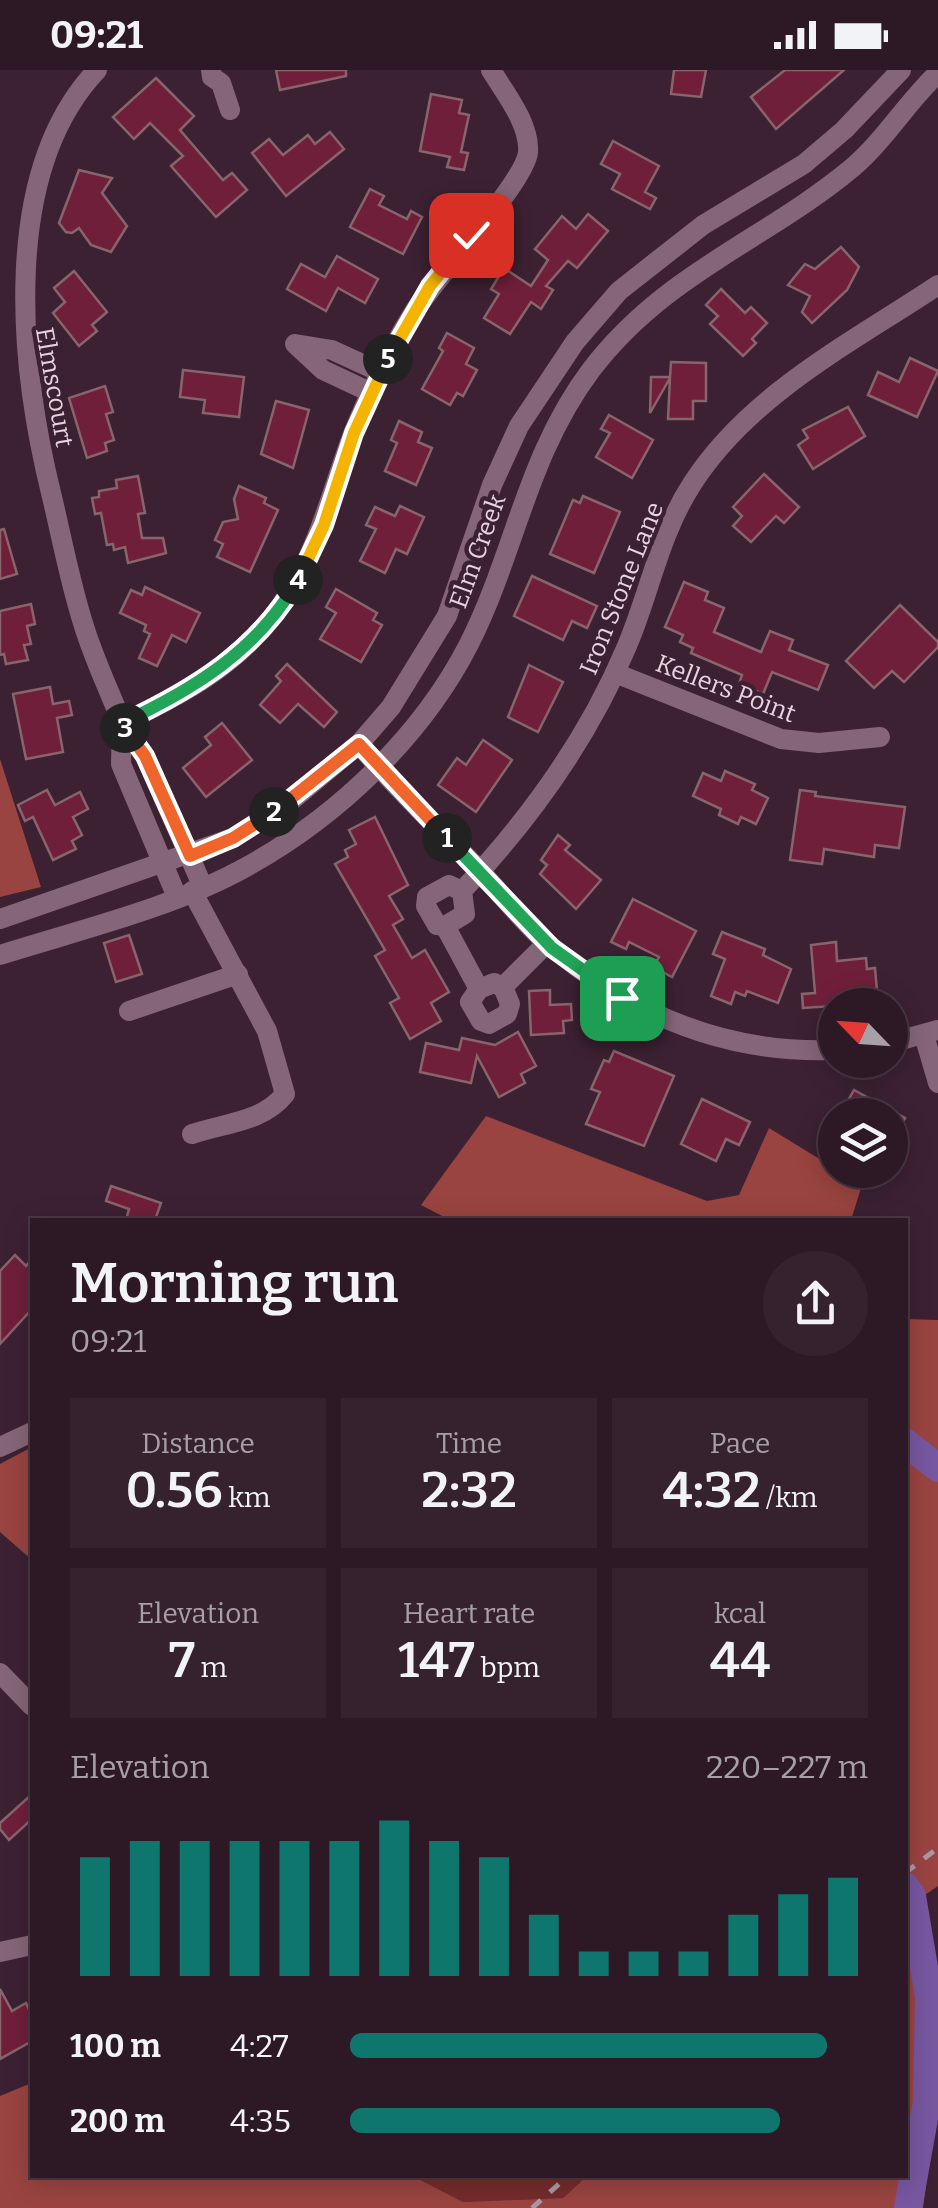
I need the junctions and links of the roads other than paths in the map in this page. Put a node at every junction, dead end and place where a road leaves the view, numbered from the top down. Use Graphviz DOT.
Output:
graph roads {
  1 [pos="97,70"];
  2 [pos="491,70"];
  3 [pos="900,70"];
  4 [pos="938,73"];
  5 [pos="219,74"];
  6 [pos="230,110"];
  7 [pos="938,285"];
  8 [pos="382,372"];
  9 [pos="372,393"];
  10 [pos="615,673"];
  11 [pos="122,723"];
  12 [pos="880,738"];
  13 [pos="359,744"];
  14 [pos="378,767"];
  15 [pos="161,791"];
  16 [pos="136,802"];
  17 [pos="190,856"];
  18 [pos="161,865"];
  19 [pos="480,872"];
  20 [pos="462,891"];
  21 [pos="191,892"];
  22 [pos="0,920"];
  23 [pos="446,926"];
  24 [pos="547,943"];
  25 [pos="0,955"];
  26 [pos="238,974"];
  27 [pos="503,987"];
  28 [pos="479,989"];
  29 [pos="129,1012"];
  30 [pos="931,1032"];
  31 [pos="818,1050"];
  32 [pos="938,1083"];
  33 [pos="192,1134"];
  34 [pos="30,1433"];
  35 [pos="0,1447"];
  36 [pos="0,1674"];
  37 [pos="30,1704"];
  38 [pos="30,1945"];
  39 [pos="0,1952"];
  1 -- 11 [label="street, Elmscourt"];
  2 -- 8 [label="street"];
  3 -- 13 [label="street, Elm Creek"];
  4 -- 14 [label="street, Elm Creek"];
  5 -- 6 [label="street"];
  7 -- 10 [label="street, Iron Stone Lane"];
  8 -- 9 [label="street"];
  8 -- 9 [label="street"];
  9 -- 11 [label="street"];
  10 -- 12 [label="street, Kellers Point"];
  10 -- 19 [label="street, Iron Stone Lane"];
  11 -- 15 [label="street, Elmscourt"];
  11 -- 16 [label="street, Elmscourt"];
  13 -- 14 [label="street"];
  13 -- 17 [label="street, Elm Creek"];
  14 -- 19 [label="street"];
  14 -- 21 [label="street, Elm Creek"];
  15 -- 16 [label="street"];
  15 -- 17 [label="street, Elmscourt"];
  16 -- 18 [label="street, Elmscourt"];
  17 -- 18 [label="street, Elm Creek"];
  17 -- 21 [label="street, Elmscourt"];
  18 -- 21 [label="street, Elmscourt"];
  18 -- 22 [label="street, Elm Creek"];
  19 -- 20 [label="street, Iron Stone Lane"];
  19 -- 24 [label="street"];
  20 -- 23 [label="street"];
  20 -- 23 [label="street"];
  21 -- 25 [label="street, Elm Creek"];
  21 -- 26 [label="street"];
  23 -- 28 [label="street"];
  24 -- 27 [label="street"];
  24 -- 31 [label="street"];
  26 -- 29 [label="street"];
  26 -- 33 [label="street"];
  27 -- 28 [label="street"];
  27 -- 28 [label="street"];
  30 -- 32 [label="street"];
  34 -- 35 [label="street"];
  36 -- 37 [label="street"];
  38 -- 39 [label="street"];
}
